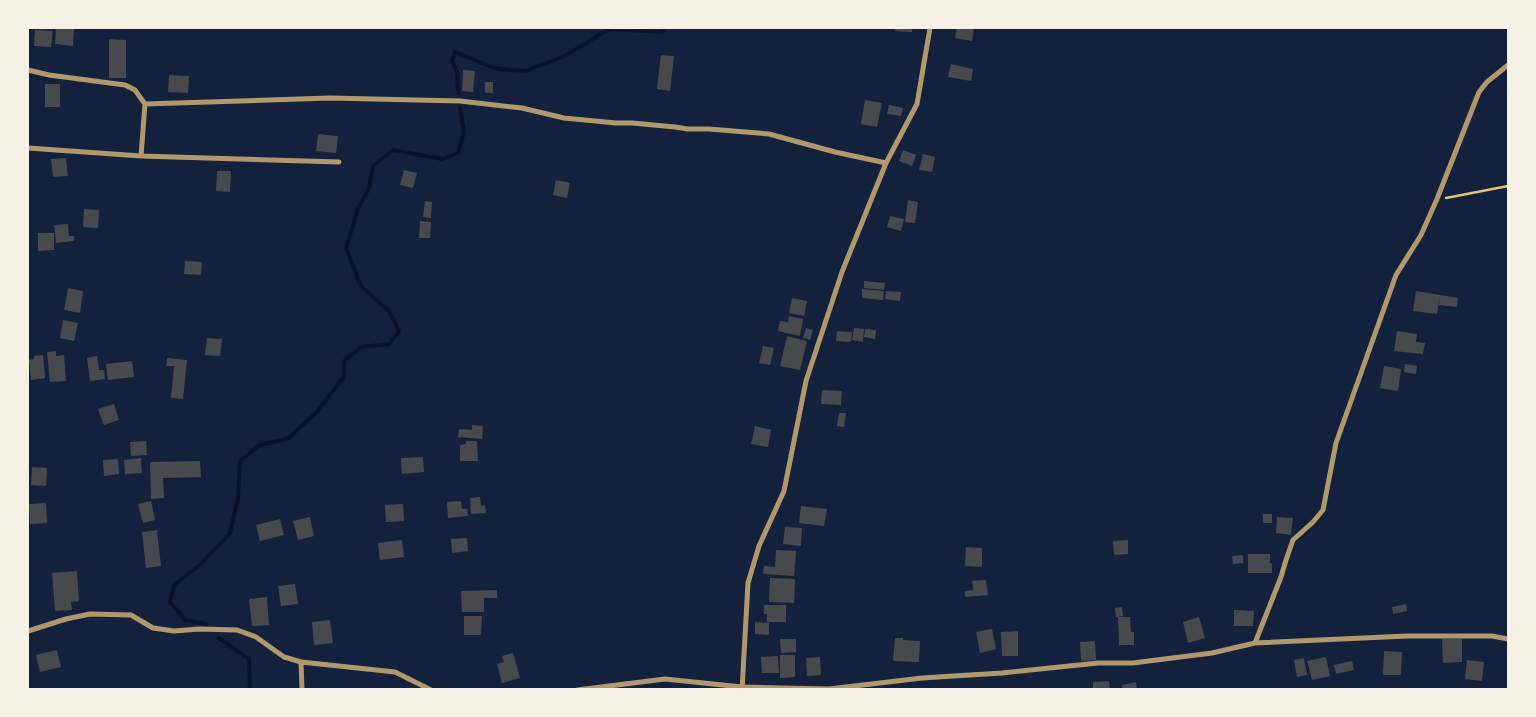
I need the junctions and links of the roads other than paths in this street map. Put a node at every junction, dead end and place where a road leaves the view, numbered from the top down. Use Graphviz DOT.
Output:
graph roads {
  1 [pos="930,28"];
  2 [pos="1508,65"];
  3 [pos="28,70"];
  4 [pos="145,104"];
  5 [pos="28,148"];
  6 [pos="141,156"];
  7 [pos="339,162"];
  8 [pos="886,163"];
  9 [pos="28,631"];
  10 [pos="1508,639"];
  11 [pos="1255,643"];
  12 [pos="301,662"];
  13 [pos="742,688"];
  14 [pos="302,690"];
  15 [pos="431,690"];
  16 [pos="577,690"];
  1 -- 8 [label="street"];
  2 -- 11 [label="street"];
  3 -- 4 [label="street"];
  4 -- 6 [label="street"];
  4 -- 8 [label="street"];
  5 -- 6 [label="street"];
  6 -- 7 [label="street"];
  8 -- 13 [label="street"];
  9 -- 12 [label="street"];
  10 -- 11 [label="street"];
  11 -- 13 [label="street"];
  12 -- 14 [label="street"];
  12 -- 15 [label="street"];
  13 -- 16 [label="street"];
}
